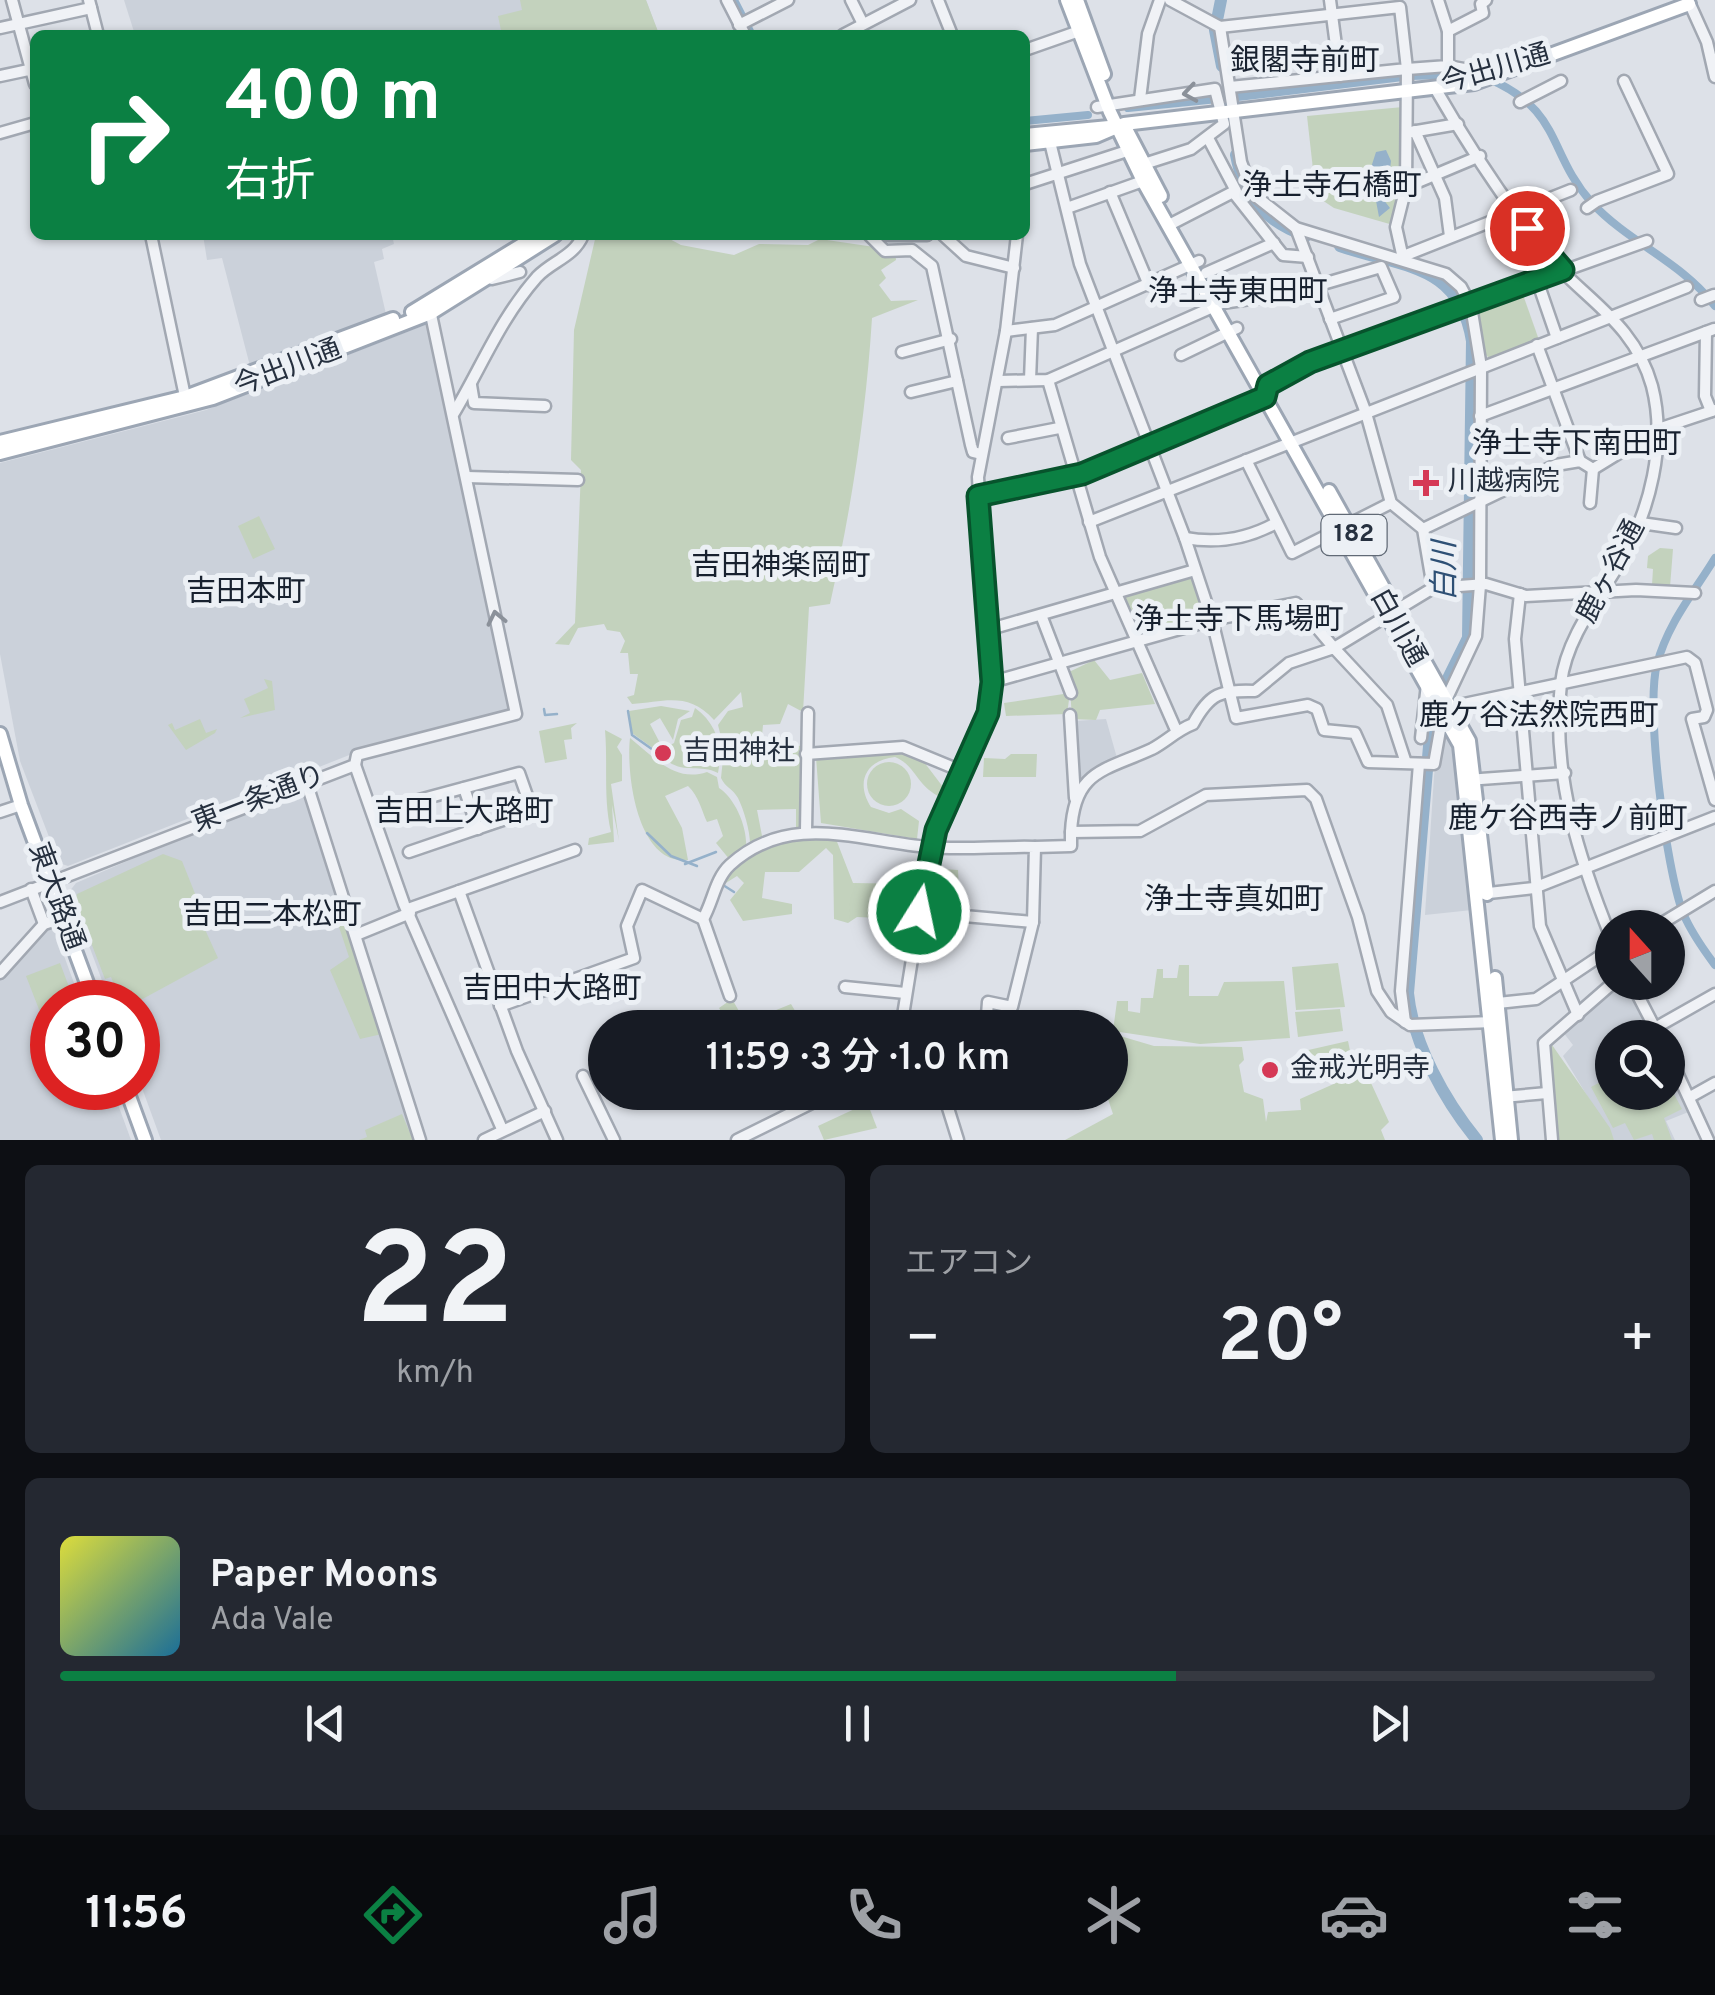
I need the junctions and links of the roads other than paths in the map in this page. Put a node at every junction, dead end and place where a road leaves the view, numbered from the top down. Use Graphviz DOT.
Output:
graph roads {
  1 [pos="12,0"];
  2 [pos="727,0"];
  3 [pos="788,0"];
  4 [pos="851,0"];
  5 [pos="910,0"];
  6 [pos="938,0"];
  7 [pos="1067,0"];
  8 [pos="1077,0"];
  9 [pos="1160,0"];
  10 [pos="1170,0"];
  11 [pos="1330,0"];
  12 [pos="1438,0"];
  13 [pos="1486,0"];
  14 [pos="1689,2"];
  15 [pos="90,4"];
  16 [pos="1332,14"];
  17 [pos="19,24"];
  18 [pos="863,24"];
  19 [pos="1216,25"];
  20 [pos="0,28"];
  21 [pos="1083,29"];
  22 [pos="97,30"];
  23 [pos="742,30"];
  24 [pos="852,30"];
  25 [pos="950,30"];
  26 [pos="1448,32"];
  27 [pos="1030,48"];
  28 [pos="30,59"];
  29 [pos="1448,66"];
  30 [pos="30,70"];
  31 [pos="0,76"];
  32 [pos="1340,76"];
  33 [pos="1485,76"];
  34 [pos="1715,77"];
  35 [pos="1407,79"];
  36 [pos="1561,80"];
  37 [pos="1624,80"];
  38 [pos="1230,87"];
  39 [pos="1435,88"];
  40 [pos="1140,99"];
  41 [pos="1523,99"];
  42 [pos="1106,105"];
  43 [pos="1229,111"];
  44 [pos="30,124"];
  45 [pos="1458,124"];
  46 [pos="1120,125"];
  47 [pos="0,132"];
  48 [pos="1410,132"];
  49 [pos="1030,135"];
  50 [pos="1049,137"];
  51 [pos="1208,138"];
  52 [pos="1030,143"];
  53 [pos="1127,150"];
  54 [pos="1480,156"];
  55 [pos="1144,164"];
  56 [pos="1058,173"];
  57 [pos="1436,175"];
  58 [pos="1143,180"];
  59 [pos="1030,182"];
  60 [pos="1247,185"];
  61 [pos="1406,188"];
  62 [pos="1571,190"];
  63 [pos="1110,192"];
  64 [pos="1233,192"];
  65 [pos="1591,205"];
  66 [pos="1066,208"];
  67 [pos="1516,211"];
  68 [pos="1172,223"];
  69 [pos="1298,232"];
  70 [pos="1450,236"];
  71 [pos="152,240"];
  72 [pos="534,240"];
  73 [pos="535,240"];
  74 [pos="536,240"];
  75 [pos="579,240"];
  76 [pos="874,240"];
  77 [pos="949,240"];
  78 [pos="1017,240"];
  79 [pos="1644,242"];
  80 [pos="1274,243"];
  81 [pos="1401,256"];
  82 [pos="1308,257"];
  83 [pos="518,266"];
  84 [pos="1199,266"];
  85 [pos="1014,268"];
  86 [pos="1563,270"];
  87 [pos="540,273"];
  88 [pos="1537,280"];
  89 [pos="1149,285"];
  90 [pos="1317,285"];
  91 [pos="1686,286"];
  92 [pos="526,291"];
  93 [pos="1218,304"];
  94 [pos="1094,307"];
  95 [pos="1466,308"];
  96 [pos="430,309"];
  97 [pos="1612,316"];
  98 [pos="1330,319"];
  99 [pos="1032,328"];
  100 [pos="1233,330"];
  101 [pos="1710,330"];
  102 [pos="1006,331"];
  103 [pos="1556,338"];
  104 [pos="950,340"];
  105 [pos="1537,346"];
  106 [pos="902,352"];
  107 [pos="1112,352"];
  108 [pos="1344,353"];
  109 [pos="1181,355"];
  110 [pos="1640,356"];
  111 [pos="1475,370"];
  112 [pos="998,380"];
  113 [pos="1030,380"];
  114 [pos="1048,380"];
  115 [pos="958,381"];
  116 [pos="471,386"];
  117 [pos="1553,389"];
  118 [pos="1267,391"];
  119 [pos="911,392"];
  120 [pos="186,402"];
  121 [pos="545,406"];
  122 [pos="1713,410"];
  123 [pos="1366,412"];
  124 [pos="454,414"];
  125 [pos="1480,416"];
  126 [pos="1060,428"];
  127 [pos="1658,428"];
  128 [pos="1008,438"];
  129 [pos="1295,440"];
  130 [pos="0,442"];
  131 [pos="1149,443"];
  132 [pos="0,453"];
  133 [pos="980,454"];
  134 [pos="1246,460"];
  135 [pos="1580,462"];
  136 [pos="1593,469"];
  137 [pos="1075,476"];
  138 [pos="466,477"];
  139 [pos="578,480"];
  140 [pos="1168,491"];
  141 [pos="978,496"];
  142 [pos="1391,503"];
  143 [pos="1590,503"];
  144 [pos="1474,504"];
  145 [pos="1089,522"];
  146 [pos="1276,523"];
  147 [pos="1641,523"];
  148 [pos="1344,526"];
  149 [pos="1676,528"];
  150 [pos="1423,529"];
  151 [pos="1184,538"];
  152 [pos="1195,570"];
  153 [pos="1474,585"];
  154 [pos="1433,588"];
  155 [pos="1600,591"];
  156 [pos="1692,593"];
  157 [pos="1520,594"];
  158 [pos="1116,595"];
  159 [pos="1394,613"];
  160 [pos="1041,615"];
  161 [pos="1212,620"];
  162 [pos="987,630"];
  163 [pos="1135,641"];
  164 [pos="1334,648"];
  165 [pos="1062,662"];
  166 [pos="992,682"];
  167 [pos="1561,682"];
  168 [pos="1228,690"];
  169 [pos="1518,690"];
  170 [pos="1071,693"];
  171 [pos="1441,697"];
  172 [pos="808,713"];
  173 [pos="1070,715"];
  174 [pos="1176,730"];
  175 [pos="0,734"];
  176 [pos="1421,738"];
  177 [pos="806,754"];
  178 [pos="1404,760"];
  179 [pos="1423,764"];
  180 [pos="355,765"];
  181 [pos="959,770"];
  182 [pos="1565,773"];
  183 [pos="1711,773"];
  184 [pos="1524,776"];
  185 [pos="1472,780"];
  186 [pos="306,781"];
  187 [pos="464,788"];
  188 [pos="1075,798"];
  189 [pos="1715,800"];
  190 [pos="21,804"];
  191 [pos="392,807"];
  192 [pos="0,812"];
  193 [pos="1715,817"];
  194 [pos="478,830"];
  195 [pos="806,831"];
  196 [pos="1071,832"];
  197 [pos="1035,846"];
  198 [pos="930,848"];
  199 [pos="575,850"];
  200 [pos="410,852"];
  201 [pos="1582,868"];
  202 [pos="50,882"];
  203 [pos="1534,888"];
  204 [pos="32,889"];
  205 [pos="459,891"];
  206 [pos="1715,891"];
  207 [pos="1483,894"];
  208 [pos="0,902"];
  209 [pos="1600,910"];
  210 [pos="1679,910"];
  211 [pos="409,911"];
  212 [pos="919,912"];
  213 [pos="63,918"];
  214 [pos="703,919"];
  215 [pos="1033,922"];
  216 [pos="44,924"];
  217 [pos="356,935"];
  218 [pos="1595,960"];
  219 [pos="0,973"];
  220 [pos="86,980"];
  221 [pos="1562,982"];
  222 [pos="845,987"];
  223 [pos="906,993"];
  224 [pos="1715,994"];
  225 [pos="730,996"];
  226 [pos="1595,999"];
  227 [pos="1498,1003"];
  228 [pos="500,1006"];
  229 [pos="904,1010"];
  230 [pos="987,1010"];
  231 [pos="1578,1015"];
  232 [pos="1676,1020"];
  233 [pos="1495,1022"];
  234 [pos="1410,1024"];
  235 [pos="584,1076"];
  236 [pos="1715,1083"];
  237 [pos="1685,1087"];
  238 [pos="1547,1094"];
  239 [pos="1503,1097"];
  240 [pos="1690,1097"];
  241 [pos="134,1110"];
  242 [pos="799,1110"];
  243 [pos="949,1110"];
  244 [pos="545,1111"];
  245 [pos="506,1127"];
  246 [pos="145,1140"];
  247 [pos="420,1140"];
  248 [pos="484,1140"];
  249 [pos="514,1140"];
  250 [pos="557,1140"];
  251 [pos="614,1140"];
  252 [pos="740,1140"];
  253 [pos="958,1140"];
  254 [pos="1502,1140"];
  255 [pos="1511,1140"];
  256 [pos="1552,1140"];
  257 [pos="1708,1140"];
  1 -- 17 [label="street"];
  2 -- 23 [label="street"];
  3 -- 23 [label="street"];
  4 -- 18 [label="street"];
  5 -- 18 [label="street"];
  6 -- 25 [label="street"];
  7 -- 21 [label="main road, 白川通 / 182"];
  8 -- 21 [label="main road, 白川通 / 182"];
  9 -- 40 [label="street"];
  10 -- 19 [label="street"];
  11 -- 16 [label="street"];
  12 -- 26 [label="street"];
  13 -- 26 [label="street"];
  14 -- 33 [label="main road, 今出川通"];
  14 -- 34 [label="street"];
  15 -- 17 [label="street"];
  15 -- 22 [label="street"];
  16 -- 19 [label="street"];
  16 -- 32 [label="street"];
  16 -- 35 [label="street"];
  17 -- 20 [label="street"];
  17 -- 28 [label="street"];
  18 -- 24 [label="street"];
  19 -- 38 [label="street"];
  21 -- 27 [label="street"];
  21 -- 42 [label="main road, 白川通 / 182"];
  26 -- 29 [label="street"];
  29 -- 33 [label="street"];
  29 -- 35 [label="street"];
  30 -- 31 [label="street"];
  32 -- 35 [label="street"];
  32 -- 38 [label="street"];
  33 -- 39 [label="main road, 今出川通"];
  35 -- 39 [label="main road, 今出川通"];
  35 -- 43 [label="main road, 今出川通"];
  35 -- 48 [label="street"];
  36 -- 41 [label="street"];
  37 -- 65 [label="street"];
  38 -- 43 [label="street"];
  39 -- 45 [label="street, 鹿ヶ谷通"];
  40 -- 42 [label="street"];
  43 -- 40 [label="street, one-way"];
  42 -- 46 [label="main road, 白川通 / 182"];
  43 -- 46 [label="main road, 今出川通"];
  43 -- 51 [label="street"];
  43 -- 60 [label="street"];
  44 -- 47 [label="street"];
  45 -- 48 [label="street"];
  45 -- 54 [label="street, 鹿ヶ谷通"];
  46 -- 50 [label="main road, 今出川通"];
  46 -- 53 [label="main road, 白川通 / 182"];
  46 -- 55 [label="main road, 白川通 / 182"];
  48 -- 57 [label="street"];
  48 -- 61 [label="street"];
  49 -- 50 [label="main road, 今出川通"];
  50 -- 52 [label="main road, 今出川通"];
  50 -- 56 [label="street"];
  51 -- 55 [label="street"];
  51 -- 64 [label="street"];
  53 -- 56 [label="street"];
  53 -- 58 [label="main road, 白川通 / 182"];
  54 -- 57 [label="street"];
  54 -- 67 [label="street, 鹿ヶ谷通"];
  55 -- 68 [label="main road, 白川通 / 182"];
  56 -- 59 [label="street"];
  56 -- 66 [label="street"];
  57 -- 61 [label="street"];
  57 -- 70 [label="street"];
  58 -- 63 [label="street"];
  58 -- 68 [label="main road, 白川通 / 182"];
  60 -- 64 [label="street"];
  60 -- 69 [label="street"];
  61 -- 81 [label="street"];
  62 -- 67 [label="street"];
  63 -- 66 [label="street"];
  63 -- 89 [label="street"];
  64 -- 68 [label="street"];
  64 -- 80 [label="street"];
  66 -- 94 [label="street"];
  67 -- 70 [label="street"];
  67 -- 86 [label="street, 鹿ヶ谷通"];
  68 -- 84 [label="main road, 白川通 / 182"];
  69 -- 81 [label="street"];
  69 -- 82 [label="street"];
  70 -- 81 [label="street"];
  71 -- 120 [label="street"];
  72 -- 96 [label="main road, 今出川通"];
  73 -- 83 [label="main road, 今出川通"];
  74 -- 87 [label="street"];
  75 -- 87 [label="street"];
  76 -- 104 [label="street"];
  77 -- 85 [label="street"];
  78 -- 85 [label="street"];
  79 -- 86 [label="street"];
  80 -- 82 [label="street"];
  80 -- 84 [label="street"];
  81 -- 95 [label="street"];
  82 -- 90 [label="street"];
  83 -- 92 [label="street"];
  83 -- 96 [label="main road, 今出川通"];
  84 -- 89 [label="street"];
  84 -- 93 [label="main road, 白川通 / 182"];
  85 -- 102 [label="street"];
  86 -- 88 [label="street"];
  86 -- 97 [label="street, 鹿ヶ谷通"];
  87 -- 92 [label="street"];
  88 -- 95 [label="street"];
  88 -- 103 [label="street"];
  89 -- 94 [label="street"];
  90 -- 93 [label="street"];
  90 -- 98 [label="street"];
  90 -- 98 [label="street"];
  91 -- 97 [label="street"];
  92 -- 116 [label="street"];
  93 -- 100 [label="main road, 白川通 / 182"];
  93 -- 107 [label="street"];
  94 -- 99 [label="street"];
  94 -- 107 [label="street"];
  95 -- 108 [label="street"];
  95 -- 111 [label="street"];
  96 -- 120 [label="main road, 今出川通"];
  96 -- 124 [label="street"];
  97 -- 103 [label="street"];
  97 -- 110 [label="street, 鹿ヶ谷通"];
  98 -- 108 [label="street"];
  99 -- 102 [label="street"];
  99 -- 113 [label="street"];
  100 -- 109 [label="street"];
  100 -- 118 [label="main road, 白川通 / 182"];
  101 -- 110 [label="street"];
  101 -- 122 [label="street"];
  102 -- 112 [label="street"];
  103 -- 105 [label="street"];
  104 -- 106 [label="street"];
  104 -- 115 [label="street"];
  105 -- 111 [label="street"];
  105 -- 117 [label="street"];
  107 -- 114 [label="street"];
  107 -- 131 [label="street"];
  108 -- 118 [label="street"];
  108 -- 123 [label="street"];
  110 -- 117 [label="street"];
  110 -- 127 [label="street, 鹿ヶ谷通"];
  111 -- 123 [label="street"];
  111 -- 125 [label="street"];
  112 -- 113 [label="street"];
  112 -- 133 [label="street"];
  113 -- 114 [label="street"];
  114 -- 126 [label="street"];
  115 -- 119 [label="street"];
  115 -- 133 [label="street"];
  116 -- 121 [label="street"];
  116 -- 124 [label="street"];
  117 -- 125 [label="street"];
  117 -- 135 [label="street"];
  118 -- 129 [label="main road, 白川通 / 182"];
  118 -- 131 [label="street"];
  120 -- 130 [label="main road, 今出川通"];
  120 -- 132 [label="main road, 今出川通"];
  122 -- 127 [label="street"];
  123 -- 129 [label="street"];
  123 -- 142 [label="street"];
  124 -- 138 [label="street"];
  125 -- 144 [label="street"];
  126 -- 128 [label="street"];
  126 -- 137 [label="street"];
  127 -- 136 [label="street"];
  127 -- 147 [label="street, 鹿ヶ谷通"];
  129 -- 134 [label="street"];
  129 -- 148 [label="main road, 白川通 / 182"];
  131 -- 137 [label="street"];
  131 -- 140 [label="street"];
  133 -- 141 [label="street"];
  134 -- 140 [label="street"];
  134 -- 146 [label="street"];
  135 -- 136 [label="street"];
  135 -- 144 [label="street"];
  136 -- 143 [label="street"];
  137 -- 141 [label="street"];
  137 -- 145 [label="street"];
  138 -- 139 [label="street"];
  180 -- 138 [label="street, 東一条通り, one-way"];
  140 -- 145 [label="street"];
  140 -- 151 [label="street"];
  141 -- 162 [label="street"];
  142 -- 148 [label="street"];
  142 -- 150 [label="street"];
  144 -- 150 [label="street"];
  144 -- 153 [label="street"];
  145 -- 158 [label="street"];
  146 -- 148 [label="street"];
  146 -- 151 [label="street"];
  147 -- 149 [label="street"];
  147 -- 155 [label="street, 鹿ヶ谷通"];
  148 -- 159 [label="main road, 白川通 / 182"];
  150 -- 154 [label="street"];
  151 -- 152 [label="street"];
  152 -- 158 [label="street"];
  152 -- 161 [label="street"];
  153 -- 154 [label="street"];
  153 -- 157 [label="street"];
  153 -- 171 [label="street"];
  154 -- 159 [label="street"];
  155 -- 156 [label="street"];
  155 -- 157 [label="street"];
  155 -- 167 [label="street, 鹿ヶ谷通"];
  157 -- 169 [label="street"];
  158 -- 160 [label="street"];
  158 -- 163 [label="street"];
  159 -- 164 [label="street"];
  159 -- 171 [label="main road, 白川通 / 182"];
  160 -- 162 [label="street"];
  160 -- 165 [label="street"];
  161 -- 163 [label="street"];
  161 -- 164 [label="street"];
  161 -- 168 [label="street"];
  162 -- 166 [label="street"];
  163 -- 165 [label="street"];
  163 -- 174 [label="street"];
  164 -- 168 [label="street"];
  164 -- 178 [label="street"];
  165 -- 166 [label="street"];
  165 -- 170 [label="street"];
  166 -- 181 [label="street"];
  167 -- 169 [label="street"];
  167 -- 182 [label="street, 鹿ヶ谷通"];
  167 -- 183 [label="street"];
  168 -- 174 [label="street"];
  168 -- 178 [label="street"];
  169 -- 171 [label="street"];
  169 -- 184 [label="street"];
  171 -- 176 [label="street"];
  171 -- 179 [label="street"];
  171 -- 185 [label="main road, 白川通 / 182"];
  172 -- 177 [label="street"];
  173 -- 188 [label="street"];
  174 -- 188 [label="street"];
  175 -- 190 [label="main road, 東大路通"];
  177 -- 181 [label="street"];
  177 -- 195 [label="street"];
  178 -- 179 [label="street"];
  179 -- 234 [label="street"];
  180 -- 186 [label="street, 東一条通り"];
  180 -- 211 [label="street"];
  181 -- 198 [label="street"];
  182 -- 184 [label="street"];
  182 -- 201 [label="street, 鹿ヶ谷通"];
  183 -- 189 [label="street"];
  184 -- 185 [label="street"];
  184 -- 203 [label="street"];
  185 -- 207 [label="main road, 白川通 / 182"];
  186 -- 202 [label="street, 東一条通り"];
  186 -- 217 [label="street"];
  187 -- 191 [label="street"];
  187 -- 194 [label="street"];
  187 -- 194 [label="street"];
  188 -- 196 [label="street"];
  190 -- 192 [label="street"];
  190 -- 202 [label="main road, 東大路通"];
  193 -- 201 [label="street"];
  194 -- 200 [label="street"];
  195 -- 198 [label="street"];
  195 -- 214 [label="street"];
  196 -- 197 [label="street"];
  196 -- 234 [label="street"];
  197 -- 198 [label="street"];
  197 -- 215 [label="street"];
  198 -- 212 [label="street"];
  199 -- 205 [label="street"];
  201 -- 203 [label="street"];
  201 -- 209 [label="street, 鹿ヶ谷通"];
  202 -- 204 [label="street, 東一条通り"];
  202 -- 213 [label="main road, 東大路通"];
  203 -- 207 [label="street"];
  203 -- 221 [label="street"];
  204 -- 208 [label="street, 東一条通り"];
  204 -- 216 [label="street"];
  205 -- 211 [label="street"];
  205 -- 228 [label="street"];
  206 -- 210 [label="street"];
  207 -- 227 [label="main road, 白川通 / 182"];
  207 -- 233 [label="main road, 白川通 / 182"];
  211 -- 217 [label="street"];
  211 -- 245 [label="street"];
  212 -- 215 [label="street"];
  212 -- 223 [label="street"];
  213 -- 216 [label="street"];
  213 -- 220 [label="main road, 東大路通"];
  214 -- 225 [label="street"];
  214 -- 228 [label="street"];
  215 -- 230 [label="street"];
  216 -- 219 [label="street"];
  217 -- 247 [label="street"];
  218 -- 221 [label="street"];
  221 -- 227 [label="street"];
  221 -- 231 [label="street"];
  222 -- 223 [label="street"];
  223 -- 229 [label="street"];
  224 -- 232 [label="street"];
  226 -- 231 [label="street"];
  227 -- 233 [label="main road, 白川通 / 182"];
  228 -- 244 [label="street"];
  231 -- 238 [label="street"];
  233 -- 234 [label="street"];
  233 -- 239 [label="main road, 白川通 / 182"];
  235 -- 251 [label="street"];
  236 -- 240 [label="street"];
  237 -- 240 [label="street"];
  238 -- 239 [label="street"];
  238 -- 256 [label="street"];
  239 -- 254 [label="main road, 白川通 / 182"];
  239 -- 255 [label="main road, 白川通 / 182"];
  240 -- 257 [label="street"];
  241 -- 246 [label="main road"];
  242 -- 252 [label="street"];
  243 -- 253 [label="street"];
  244 -- 245 [label="street"];
  244 -- 250 [label="street"];
  245 -- 248 [label="street"];
  245 -- 249 [label="street"];
}
